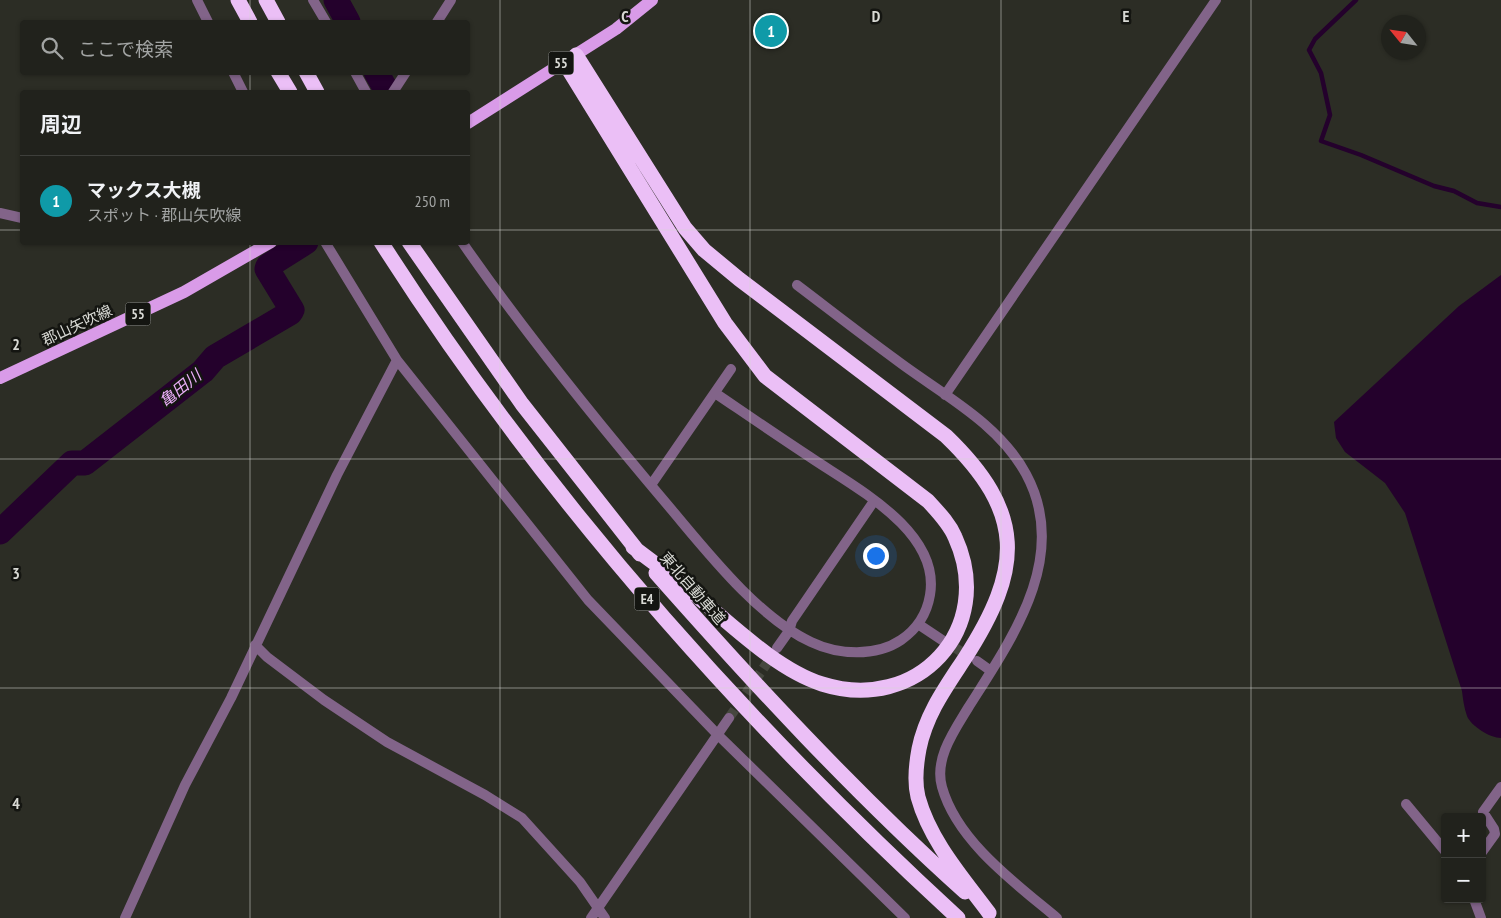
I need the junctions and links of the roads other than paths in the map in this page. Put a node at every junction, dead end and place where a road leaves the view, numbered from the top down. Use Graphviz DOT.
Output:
graph roads {
  1 [pos="197,0"];
  2 [pos="238,0"];
  3 [pos="266,0"];
  4 [pos="313,0"];
  5 [pos="450,0"];
  6 [pos="652,0"];
  7 [pos="1216,0"];
  8 [pos="207,20"];
  9 [pos="249,20"];
  10 [pos="277,20"];
  11 [pos="325,20"];
  12 [pos="438,20"];
  13 [pos="570,58"];
  14 [pos="235,75"];
  15 [pos="280,75"];
  16 [pos="308,75"];
  17 [pos="357,75"];
  18 [pos="404,75"];
  19 [pos="242,90"];
  20 [pos="289,90"];
  21 [pos="316,90"];
  22 [pos="365,90"];
  23 [pos="394,90"];
  24 [pos="470,122"];
  25 [pos="0,213"];
  26 [pos="20,218"];
  27 [pos="266,245"];
  28 [pos="327,245"];
  29 [pos="383,245"];
  30 [pos="411,245"];
  31 [pos="464,245"];
  32 [pos="797,285"];
  33 [pos="397,360"];
  34 [pos="731,369"];
  35 [pos="0,378"];
  36 [pos="715,393"];
  37 [pos="945,395"];
  38 [pos="651,485"];
  39 [pos="874,501"];
  40 [pos="633,547"];
  41 [pos="918,624"];
  42 [pos="789,631"];
  43 [pos="942,640"];
  44 [pos="255,645"];
  45 [pos="777,648"];
  46 [pos="976,661"];
  47 [pos="992,671"];
  48 [pos="729,718"];
  49 [pos="718,735"];
  50 [pos="1501,787"];
  51 [pos="1406,804"];
  52 [pos="1484,813"];
  53 [pos="1486,817"];
  54 [pos="1441,846"];
  55 [pos="1486,847"];
  56 [pos="1475,903"];
  57 [pos="597,908"];
  58 [pos="992,916"];
  59 [pos="125,918"];
  60 [pos="590,918"];
  61 [pos="605,918"];
  62 [pos="905,918"];
  63 [pos="958,918"];
  64 [pos="1056,918"];
  65 [pos="1481,918"];
  1 -- 8 [label="street"];
  2 -- 9 [label="highway"];
  3 -- 10 [label="highway"];
  4 -- 11 [label="street"];
  5 -- 12 [label="street"];
  6 -- 13 [label="main road, 55"];
  7 -- 37 [label="street"];
  13 -- 24 [label="main road, 55"];
  13 -- 40 [label="highway"];
  13 -- 58 [label="highway"];
  14 -- 19 [label="street"];
  15 -- 20 [label="highway"];
  16 -- 21 [label="highway"];
  17 -- 22 [label="street"];
  18 -- 23 [label="street"];
  25 -- 26 [label="street"];
  27 -- 35 [label="main road, 郡山矢吹線 / 55"];
  28 -- 33 [label="street"];
  29 -- 63 [label="highway, E4"];
  30 -- 40 [label="highway, 東北自動車道 / E4"];
  31 -- 38 [label="street"];
  32 -- 37 [label="street"];
  33 -- 44 [label="street"];
  33 -- 49 [label="street"];
  34 -- 36 [label="street"];
  36 -- 38 [label="street"];
  36 -- 39 [label="street"];
  37 -- 47 [label="street"];
  38 -- 42 [label="street"];
  39 -- 41 [label="street"];
  39 -- 42 [label="street"];
  40 -- 58 [label="highway, 東北自動車道 / E4"];
  41 -- 42 [label="street"];
  41 -- 43 [label="street"];
  42 -- 45 [label="street"];
  44 -- 57 [label="street"];
  44 -- 59 [label="street"];
  46 -- 47 [label="street"];
  47 -- 64 [label="street"];
  48 -- 49 [label="street"];
  49 -- 57 [label="street"];
  49 -- 62 [label="street"];
  50 -- 52 [label="street"];
  51 -- 54 [label="street"];
  53 -- 55 [label="street"];
  56 -- 65 [label="street"];
  57 -- 60 [label="street"];
  57 -- 61 [label="street"];
}
